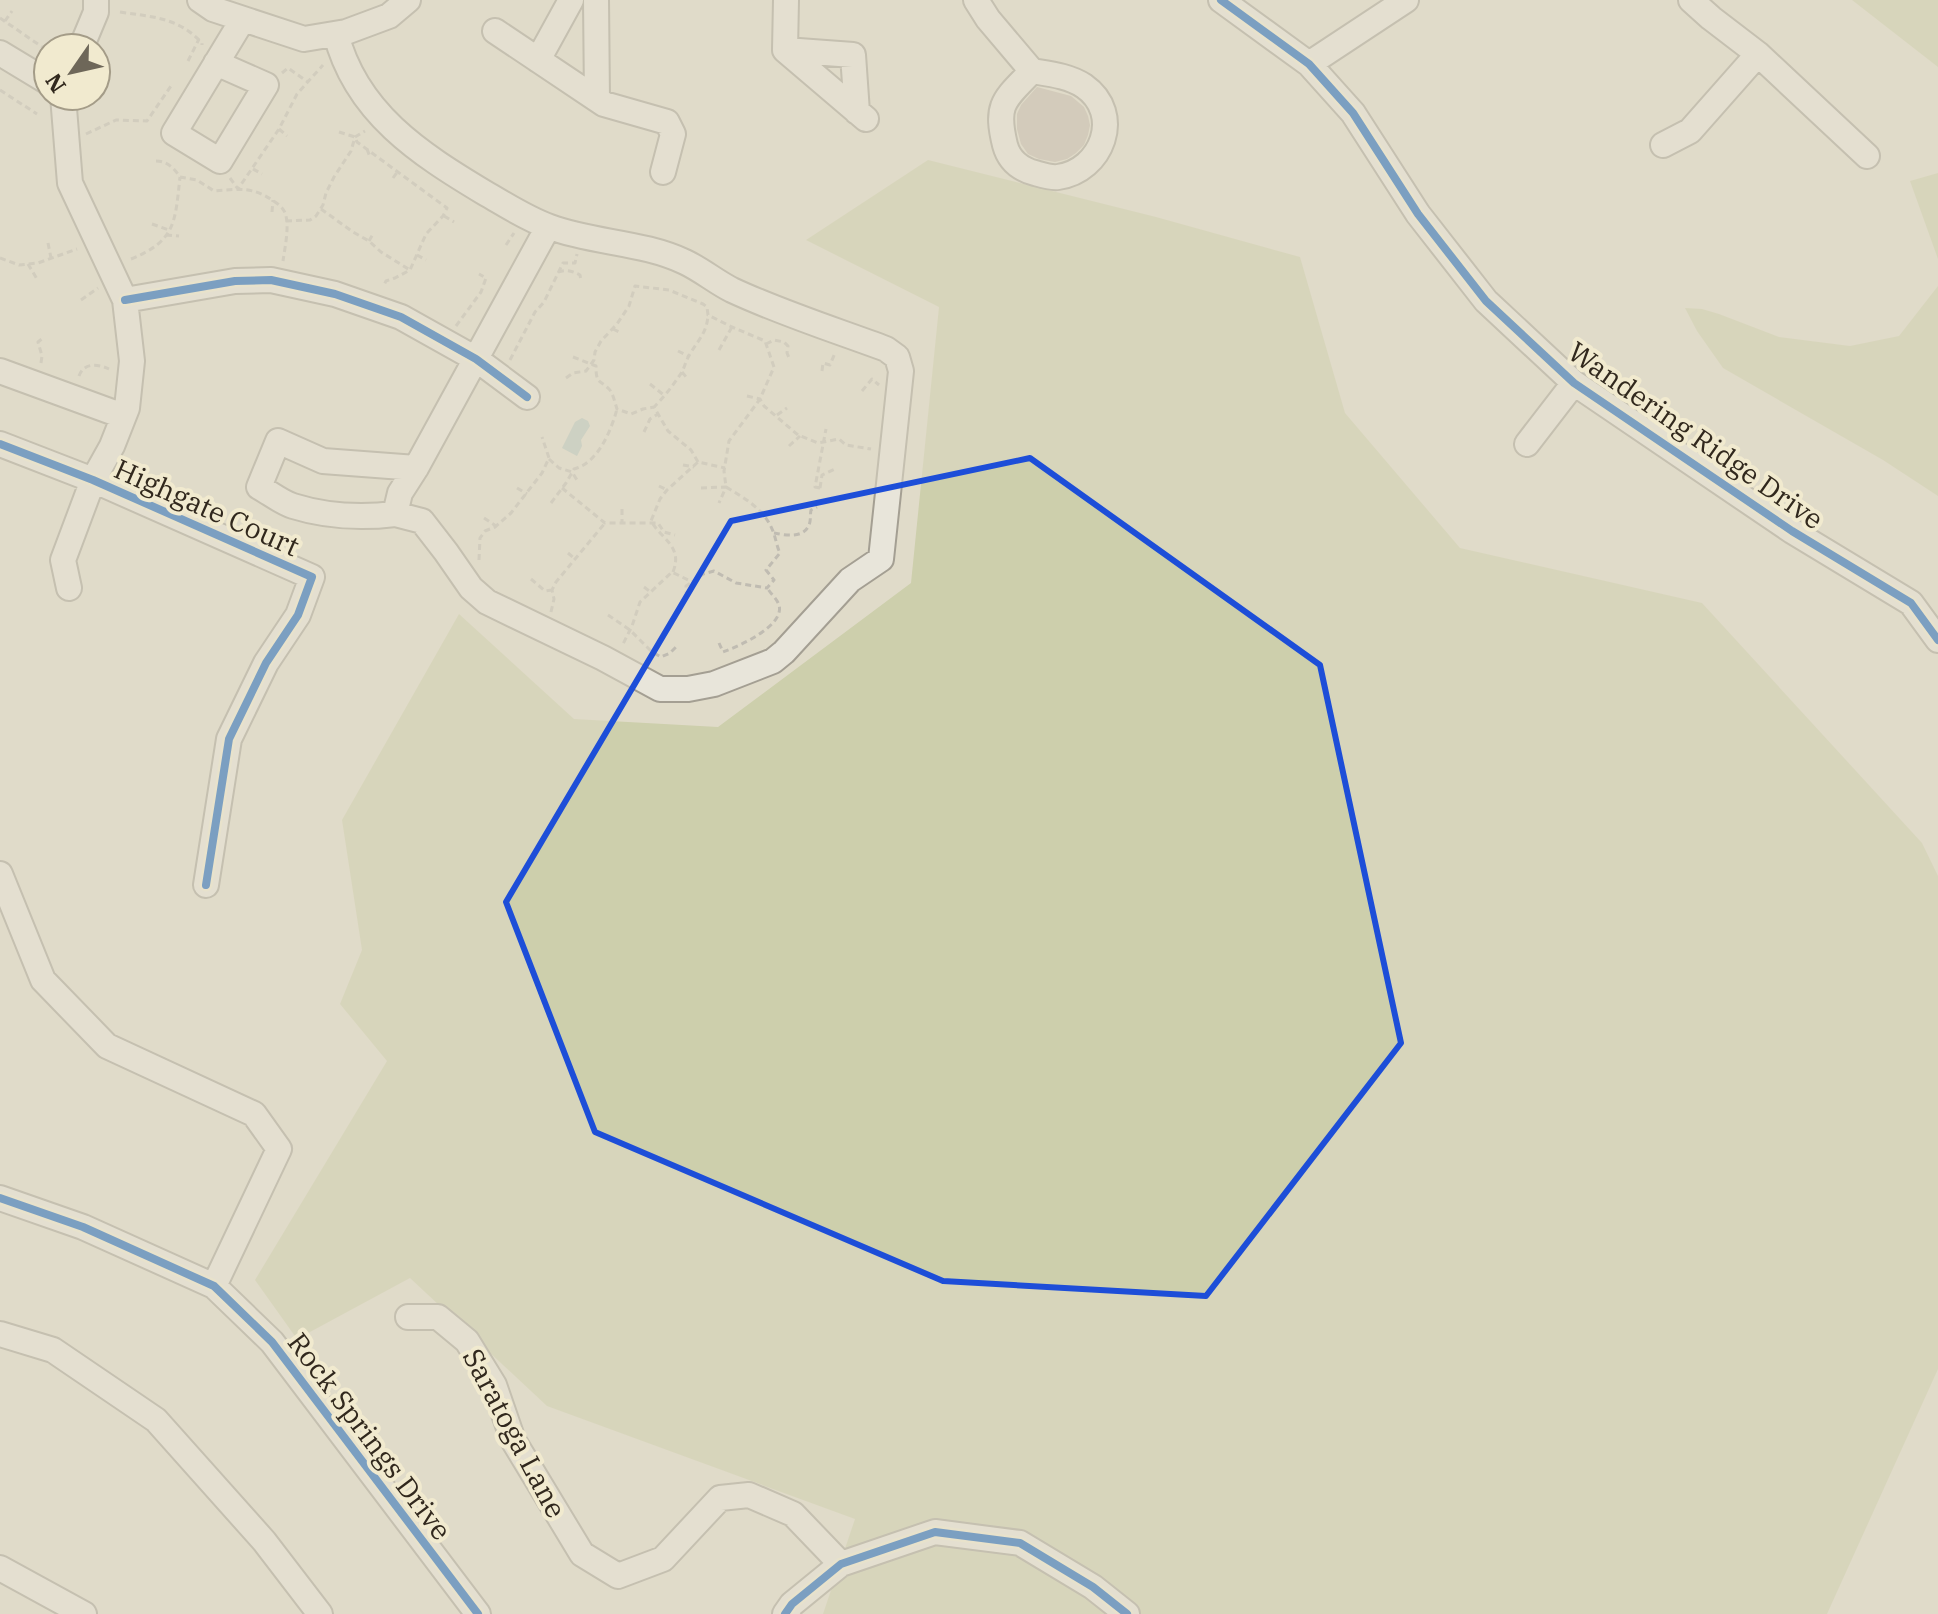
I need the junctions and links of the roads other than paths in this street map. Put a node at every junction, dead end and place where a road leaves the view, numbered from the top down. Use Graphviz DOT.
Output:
graph roads {
  1 [pos="200,0"];
  2 [pos="408,0"];
  3 [pos="571,0"];
  4 [pos="596,0"];
  5 [pos="786,0"];
  6 [pos="976,0"];
  7 [pos="1221,0"];
  8 [pos="1406,0"];
  9 [pos="1691,0"];
  10 [pos="107,6"];
  11 [pos="243,19"];
  12 [pos="495,31"];
  13 [pos="91,32"];
  14 [pos="336,34"];
  15 [pos="785,50"];
  16 [pos="0,53"];
  17 [pos="1758,54"];
  18 [pos="538,60"];
  19 [pos="216,63"];
  20 [pos="1309,64"];
  21 [pos="1032,71"];
  22 [pos="32,72"];
  23 [pos="597,99"];
  24 [pos="64,112"];
  25 [pos="1663,145"];
  26 [pos="1867,156"];
  27 [pos="663,172"];
  28 [pos="548,227"];
  29 [pos="125,300"];
  30 [pos="476,359"];
  31 [pos="0,371"];
  32 [pos="1574,383"];
  33 [pos="527,397"];
  34 [pos="123,416"];
  35 [pos="0,444"];
  36 [pos="1527,444"];
  37 [pos="416,468"];
  38 [pos="93,480"];
  39 [pos="395,514"];
  40 [pos="69,588"];
  41 [pos="1938,640"];
  42 [pos="0,874"];
  43 [pos="206,885"];
  44 [pos="0,1198"];
  45 [pos="214,1286"];
  46 [pos="408,1317"];
  47 [pos="0,1334"];
  48 [pos="841,1564"];
  49 [pos="0,1568"];
  50 [pos="84,1614"];
  51 [pos="320,1614"];
  52 [pos="478,1614"];
  53 [pos="785,1614"];
  54 [pos="1127,1614"];
  1 -- 11 [label="street"];
  2 -- 14 [label="street"];
  3 -- 18 [label="street"];
  4 -- 23 [label="street"];
  5 -- 15 [label="street"];
  6 -- 21 [label="street"];
  7 -- 20 [label="street, Wandering Ridge Drive"];
  8 -- 20 [label="street"];
  9 -- 17 [label="street"];
  10 -- 13 [label="street"];
  11 -- 14 [label="street"];
  11 -- 19 [label="street"];
  12 -- 18 [label="street"];
  14 -- 28 [label="street"];
  15 -- 15 [label="street"];
  16 -- 22 [label="street"];
  17 -- 25 [label="street"];
  17 -- 26 [label="street"];
  18 -- 23 [label="street"];
  19 -- 19 [label="street"];
  20 -- 32 [label="street, Wandering Ridge Drive"];
  21 -- 21 [label="street"];
  23 -- 27 [label="street"];
  24 -- 29 [label="street"];
  28 -- 30 [label="street"];
  28 -- 39 [label="street"];
  29 -- 30 [label="street"];
  29 -- 34 [label="street"];
  30 -- 33 [label="street"];
  30 -- 37 [label="street"];
  31 -- 34 [label="street"];
  32 -- 36 [label="street"];
  32 -- 41 [label="street, Wandering Ridge Drive"];
  34 -- 38 [label="street"];
  35 -- 38 [label="street, Highgate Court"];
  37 -- 39 [label="street"];
  37 -- 39 [label="street"];
  38 -- 40 [label="street"];
  38 -- 43 [label="street, Highgate Court"];
  42 -- 45 [label="street"];
  44 -- 45 [label="street, Rock Springs Drive"];
  45 -- 52 [label="street, Rock Springs Drive"];
  46 -- 48 [label="street, Saratoga Lane"];
  47 -- 51 [label="street"];
  48 -- 53 [label="street"];
  48 -- 54 [label="street"];
  49 -- 50 [label="street"];
}
